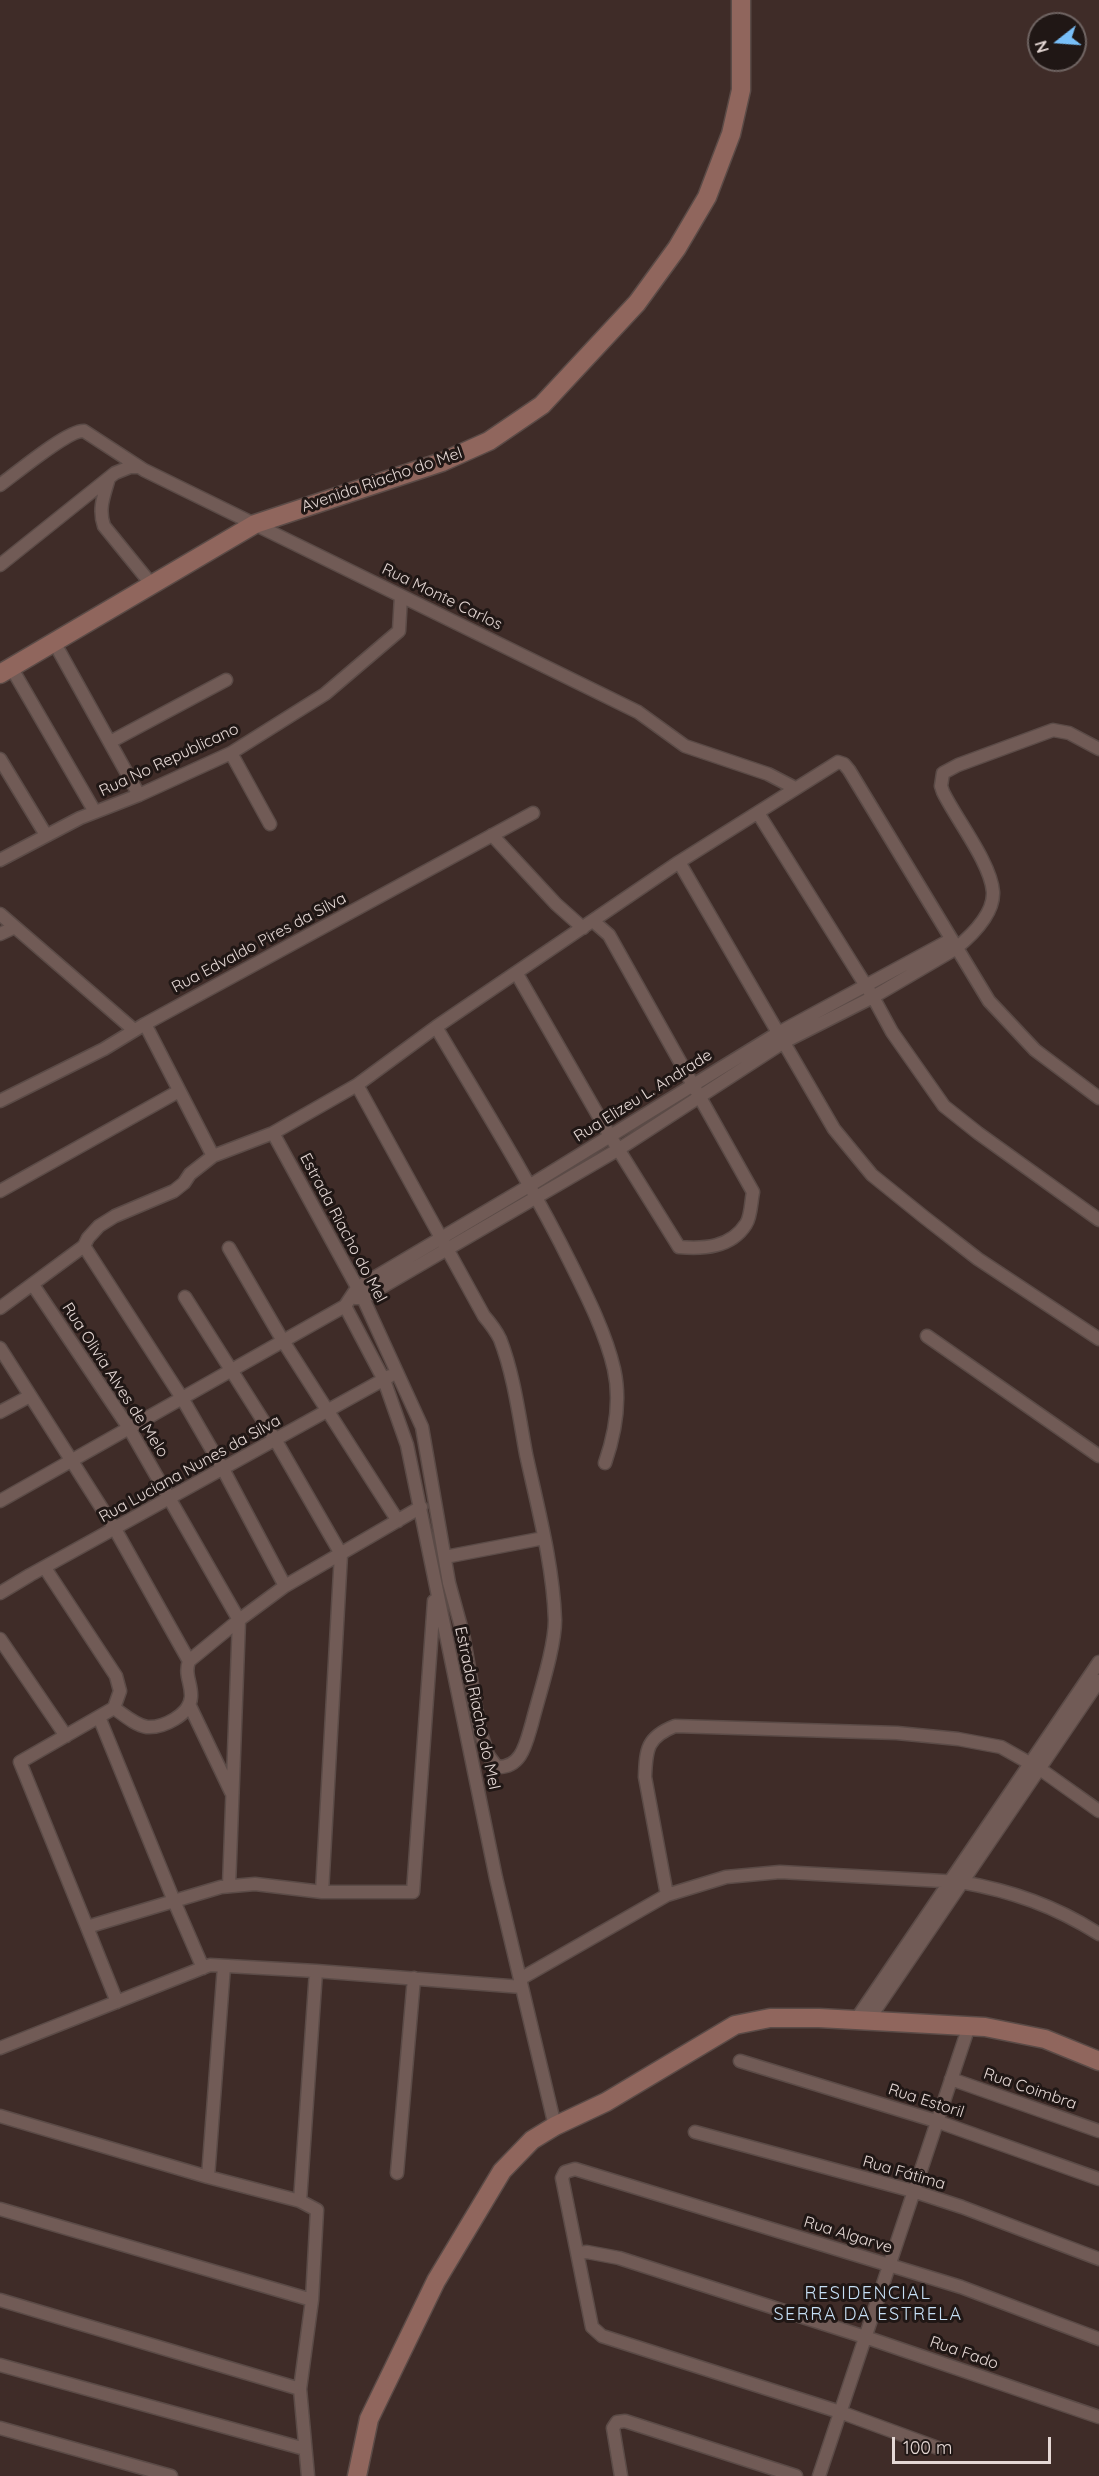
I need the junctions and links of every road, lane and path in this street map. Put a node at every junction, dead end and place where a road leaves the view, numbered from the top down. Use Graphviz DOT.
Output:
graph roads {
  1 [pos="741,0"];
  2 [pos="118,454"];
  3 [pos="140,467"];
  4 [pos="112,475"];
  5 [pos="0,485"];
  6 [pos="255,524"];
  7 [pos="0,566"];
  8 [pos="152,585"];
  9 [pos="401,596"];
  10 [pos="54,642"];
  11 [pos="6,670"];
  12 [pos="226,680"];
  13 [pos="110,742"];
  14 [pos="1099,749"];
  15 [pos="231,753"];
  16 [pos="0,759"];
  17 [pos="795,788"];
  18 [pos="139,795"];
  19 [pos="95,813"];
  20 [pos="533,813"];
  21 [pos="758,813"];
  22 [pos="270,824"];
  23 [pos="46,835"];
  24 [pos="492,835"];
  25 [pos="0,860"];
  26 [pos="679,862"];
  27 [pos="0,914"];
  28 [pos="588,925"];
  29 [pos="15,927"];
  30 [pos="0,934"];
  31 [pos="952,944"];
  32 [pos="516,974"];
  33 [pos="870,992"];
  34 [pos="140,1027"];
  35 [pos="436,1027"];
  36 [pos="781,1038"];
  37 [pos="357,1085"];
  38 [pos="692,1085"];
  39 [pos="179,1091"];
  40 [pos="699,1097"];
  41 [pos="1099,1098"];
  42 [pos="0,1101"];
  43 [pos="273,1133"];
  44 [pos="610,1136"];
  45 [pos="619,1149"];
  46 [pos="213,1156"];
  47 [pos="529,1186"];
  48 [pos="0,1191"];
  49 [pos="536,1198"];
  50 [pos="1099,1220"];
  51 [pos="442,1237"];
  52 [pos="84,1246"];
  53 [pos="229,1248"];
  54 [pos="448,1248"];
  55 [pos="33,1285"];
  56 [pos="185,1297"];
  57 [pos="354,1297"];
  58 [pos="0,1308"];
  59 [pos="927,1336"];
  60 [pos="1099,1340"];
  61 [pos="283,1341"];
  62 [pos="0,1347"];
  63 [pos="232,1371"];
  64 [pos="397,1372"];
  65 [pos="384,1380"];
  66 [pos="30,1395"];
  67 [pos="182,1398"];
  68 [pos="329,1411"];
  69 [pos="0,1412"];
  70 [pos="129,1428"];
  71 [pos="276,1441"];
  72 [pos="1099,1456"];
  73 [pos="74,1460"];
  74 [pos="605,1463"];
  75 [pos="223,1469"];
  76 [pos="170,1498"];
  77 [pos="0,1501"];
  78 [pos="421,1507"];
  79 [pos="398,1521"];
  80 [pos="115,1529"];
  81 [pos="544,1538"];
  82 [pos="341,1554"];
  83 [pos="445,1557"];
  84 [pos="45,1568"];
  85 [pos="435,1585"];
  86 [pos="285,1587"];
  87 [pos="0,1593"];
  88 [pos="239,1620"];
  89 [pos="0,1639"];
  90 [pos="189,1660"];
  91 [pos="1099,1662"];
  92 [pos="1094,1688"];
  93 [pos="189,1704"];
  94 [pos="114,1708"];
  95 [pos="99,1717"];
  96 [pos="66,1736"];
  97 [pos="1035,1766"];
  98 [pos="232,1794"];
  99 [pos="1099,1811"];
  100 [pos="955,1883"];
  101 [pos="229,1886"];
  102 [pos="322,1892"];
  103 [pos="667,1895"];
  104 [pos="174,1901"];
  105 [pos="87,1927"];
  106 [pos="1099,1934"];
  107 [pos="224,1966"];
  108 [pos="203,1968"];
  109 [pos="316,1971"];
  110 [pos="414,1978"];
  111 [pos="521,1983"];
  112 [pos="117,2002"];
  113 [pos="861,2021"];
  114 [pos="969,2026"];
  115 [pos="0,2049"];
  116 [pos="740,2061"];
  117 [pos="1099,2061"];
  118 [pos="951,2079"];
  119 [pos="0,2116"];
  120 [pos="936,2121"];
  121 [pos="555,2126"];
  122 [pos="1099,2131"];
  123 [pos="695,2132"];
  124 [pos="397,2173"];
  125 [pos="208,2176"];
  126 [pos="1099,2179"];
  127 [pos="913,2191"];
  128 [pos="300,2201"];
  129 [pos="0,2209"];
  130 [pos="578,2253"];
  131 [pos="1099,2259"];
  132 [pos="889,2264"];
  133 [pos="0,2300"];
  134 [pos="312,2300"];
  135 [pos="865,2337"];
  136 [pos="1099,2339"];
  137 [pos="0,2365"];
  138 [pos="300,2389"];
  139 [pos="840,2412"];
  140 [pos="1099,2417"];
  141 [pos="0,2428"];
  142 [pos="938,2448"];
  143 [pos="304,2449"];
  144 [pos="171,2476"];
  145 [pos="308,2476"];
  146 [pos="357,2476"];
  147 [pos="621,2476"];
  148 [pos="796,2476"];
  149 [pos="819,2476"];
  1 -- 6 [label="street, Avenida Riacho do Mel"];
  2 -- 3 [label="street, Rua Monte Carlos"];
  2 -- 4 [label="street"];
  2 -- 5 [label="street, Rua Monte Carlos"];
  3 -- 4 [label="street"];
  3 -- 6 [label="street, Rua Monte Carlos"];
  4 -- 7 [label="street"];
  4 -- 8 [label="street"];
  6 -- 8 [label="street, Avenida Riacho do Mel"];
  6 -- 9 [label="street, Rua Monte Carlos"];
  8 -- 10 [label="street, Avenida Riacho do Mel"];
  9 -- 15 [label="street, Rua No Republicano"];
  9 -- 17 [label="street, Rua Monte Carlos"];
  10 -- 11 [label="street, Avenida Riacho do Mel"];
  10 -- 13 [label="street"];
  11 -- 19 [label="street"];
  12 -- 13 [label="street"];
  13 -- 18 [label="street"];
  14 -- 31 [label="street, Rua Elizeu L. Andrade"];
  15 -- 18 [label="street, Rua No Republicano"];
  15 -- 22 [label="street"];
  16 -- 23 [label="street"];
  17 -- 21 [label="street"];
  17 -- 31 [label="street"];
  18 -- 19 [label="street, Rua No Republicano"];
  19 -- 23 [label="street, Rua No Republicano"];
  20 -- 24 [label="street, Rua Edvaldo Pires da Silva"];
  21 -- 26 [label="street"];
  21 -- 33 [label="street"];
  23 -- 25 [label="street, Rua No Republicano"];
  24 -- 28 [label="street"];
  24 -- 34 [label="street, Rua Edvaldo Pires da Silva"];
  26 -- 28 [label="street"];
  26 -- 36 [label="street"];
  27 -- 29 [label="street"];
  28 -- 32 [label="street"];
  28 -- 38 [label="street"];
  29 -- 30 [label="street"];
  29 -- 34 [label="street"];
  31 -- 33 [label="street, Rua Elizeu L. Andrade"];
  31 -- 41 [label="street"];
  32 -- 35 [label="street"];
  32 -- 44 [label="street"];
  33 -- 36 [label="street, Rua Elizeu L. Andrade"];
  33 -- 50 [label="street"];
  34 -- 39 [label="street"];
  34 -- 42 [label="street, Rua Edvaldo Pires da Silva"];
  35 -- 37 [label="street"];
  35 -- 47 [label="street"];
  36 -- 38 [label="street, Rua Elizeu L. Andrade"];
  36 -- 40 [label="street, Rua Elizeu L. Andrade"];
  36 -- 60 [label="street"];
  37 -- 43 [label="street"];
  37 -- 51 [label="street, Estrada Riacho do Mel"];
  38 -- 40 [label="street"];
  38 -- 44 [label="street, Rua Elizeu L. Andrade"];
  39 -- 46 [label="street"];
  39 -- 48 [label="street"];
  40 -- 45 [label="street, Rua Elizeu L. Andrade"];
  40 -- 45 [label="street"];
  43 -- 46 [label="street"];
  43 -- 57 [label="street, Estrada Riacho do Mel"];
  44 -- 45 [label="street"];
  44 -- 47 [label="street, Rua Elizeu L. Andrade"];
  45 -- 49 [label="street, Rua Elizeu L. Andrade"];
  46 -- 52 [label="street"];
  47 -- 49 [label="street"];
  47 -- 51 [label="street, Rua Elizeu L. Andrade"];
  49 -- 54 [label="street, Rua Elizeu L. Andrade"];
  49 -- 74 [label="street"];
  51 -- 54 [label="street, Estrada Riacho do Mel"];
  51 -- 57 [label="street, Rua Elizeu L. Andrade"];
  52 -- 55 [label="street"];
  52 -- 67 [label="street"];
  53 -- 61 [label="street"];
  54 -- 57 [label="street, Rua Elizeu L. Andrade"];
  54 -- 81 [label="street, Estrada Riacho do Mel"];
  55 -- 58 [label="street"];
  55 -- 70 [label="street, Rua Olivia Alves de Melo"];
  56 -- 63 [label="street"];
  57 -- 61 [label="street"];
  57 -- 64 [label="street, Estrada Riacho do Mel"];
  57 -- 65 [label="street, Estrada Riacho do Mel"];
  59 -- 72 [label="street"];
  61 -- 63 [label="street"];
  61 -- 68 [label="street"];
  62 -- 66 [label="street"];
  63 -- 67 [label="street"];
  63 -- 71 [label="street"];
  64 -- 65 [label="street, Rua Luciana Nunes da Silva"];
  64 -- 83 [label="street, Estrada Riacho do Mel"];
  65 -- 68 [label="street, Rua Luciana Nunes da Silva"];
  65 -- 78 [label="street, Estrada Riacho do Mel"];
  66 -- 69 [label="street"];
  66 -- 73 [label="street"];
  67 -- 70 [label="street"];
  67 -- 75 [label="street"];
  68 -- 71 [label="street, Rua Luciana Nunes da Silva"];
  68 -- 79 [label="street"];
  70 -- 73 [label="street"];
  70 -- 76 [label="street, Rua Olivia Alves de Melo"];
  71 -- 75 [label="street, Rua Luciana Nunes da Silva"];
  71 -- 82 [label="street"];
  73 -- 77 [label="street"];
  73 -- 80 [label="street"];
  75 -- 76 [label="street, Rua Luciana Nunes da Silva"];
  75 -- 86 [label="street"];
  76 -- 80 [label="street, Rua Luciana Nunes da Silva"];
  76 -- 88 [label="street, Rua Olivia Alves de Melo"];
  78 -- 79 [label="street"];
  78 -- 85 [label="street, Estrada Riacho do Mel"];
  79 -- 82 [label="street"];
  80 -- 84 [label="street, Rua Luciana Nunes da Silva"];
  80 -- 90 [label="street"];
  81 -- 83 [label="street"];
  81 -- 83 [label="street, Estrada Riacho do Mel"];
  82 -- 86 [label="street"];
  82 -- 102 [label="street"];
  84 -- 87 [label="street, Rua Luciana Nunes da Silva"];
  84 -- 94 [label="street"];
  85 -- 102 [label="street"];
  85 -- 111 [label="street, Estrada Riacho do Mel"];
  86 -- 88 [label="street"];
  88 -- 90 [label="street"];
  88 -- 98 [label="street"];
  89 -- 96 [label="street"];
  90 -- 93 [label="street"];
  91 -- 92 [label="street"];
  92 -- 97 [label="street"];
  93 -- 94 [label="street"];
  93 -- 98 [label="street"];
  94 -- 95 [label="street"];
  95 -- 96 [label="street"];
  95 -- 104 [label="street"];
  96 -- 105 [label="street"];
  97 -- 99 [label="street"];
  97 -- 100 [label="street"];
  97 -- 103 [label="street"];
  98 -- 101 [label="street"];
  100 -- 103 [label="street"];
  100 -- 106 [label="street"];
  100 -- 113 [label="street"];
  101 -- 102 [label="street"];
  101 -- 104 [label="street"];
  103 -- 111 [label="street"];
  104 -- 105 [label="street"];
  104 -- 108 [label="street"];
  105 -- 112 [label="street"];
  107 -- 108 [label="street"];
  107 -- 109 [label="street"];
  107 -- 125 [label="street"];
  108 -- 112 [label="street"];
  109 -- 110 [label="street"];
  109 -- 128 [label="street"];
  110 -- 111 [label="street"];
  110 -- 124 [label="street"];
  111 -- 121 [label="street, Estrada Riacho do Mel"];
  112 -- 115 [label="street"];
  113 -- 114 [label="street"];
  113 -- 121 [label="street"];
  114 -- 117 [label="street"];
  114 -- 118 [label="street"];
  116 -- 120 [label="street, Rua Estoril"];
  118 -- 120 [label="street"];
  118 -- 122 [label="street, Rua Coimbra"];
  119 -- 125 [label="street"];
  120 -- 126 [label="street, Rua Estoril"];
  120 -- 127 [label="street"];
  121 -- 146 [label="street"];
  123 -- 127 [label="street, Rua Fátima"];
  125 -- 128 [label="street"];
  127 -- 131 [label="street, Rua Fátima"];
  127 -- 132 [label="street"];
  128 -- 134 [label="street"];
  129 -- 134 [label="street"];
  130 -- 132 [label="street, Rua Algarve"];
  130 -- 135 [label="street, Rua Fado"];
  130 -- 139 [label="street"];
  132 -- 135 [label="street"];
  132 -- 136 [label="street, Rua Algarve"];
  133 -- 138 [label="street"];
  134 -- 138 [label="street"];
  135 -- 139 [label="street"];
  135 -- 140 [label="street, Rua Fado"];
  137 -- 143 [label="street"];
  138 -- 143 [label="street"];
  139 -- 142 [label="street"];
  139 -- 149 [label="street"];
  141 -- 144 [label="street"];
  143 -- 145 [label="street"];
  147 -- 148 [label="street"];
}
